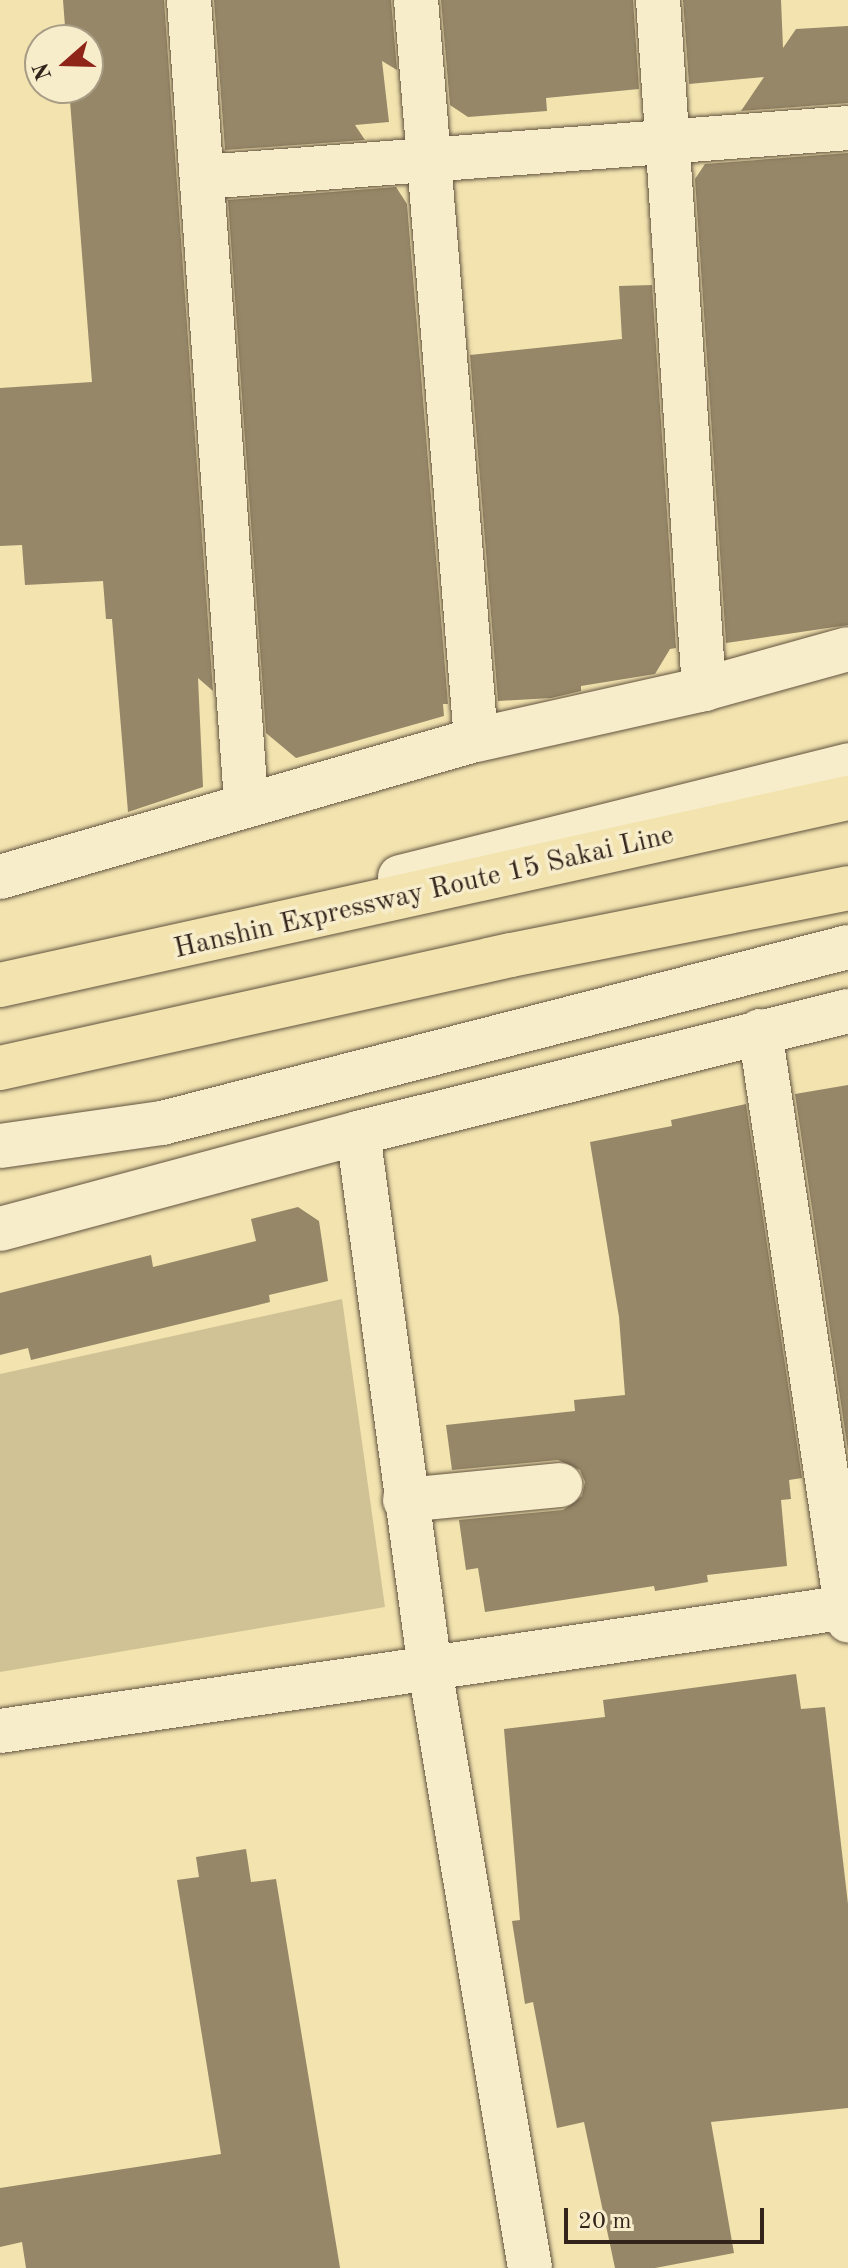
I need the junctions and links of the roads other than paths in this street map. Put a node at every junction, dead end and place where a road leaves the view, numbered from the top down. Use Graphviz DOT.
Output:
graph roads {
  1 [pos="189,0"];
  2 [pos="416,0"];
  3 [pos="658,0"];
  4 [pos="848,128"];
  5 [pos="666,141"];
  6 [pos="429,160"];
  7 [pos="203,177"];
  8 [pos="848,649"];
  9 [pos="704,689"];
  10 [pos="476,740"];
  11 [pos="848,765"];
  12 [pos="848,798"];
  13 [pos="246,802"];
  14 [pos="0,877"];
  15 [pos="848,888"];
  16 [pos="848,947"];
  17 [pos="0,967"];
  18 [pos="0,985"];
  19 [pos="848,1011"];
  20 [pos="760,1031"];
  21 [pos="0,1068"];
  22 [pos="358,1133"];
  23 [pos="0,1146"];
  24 [pos="0,1229"];
  25 [pos="560,1485"];
  26 [pos="405,1500"];
  27 [pos="847,1611"];
  28 [pos="430,1669"];
  29 [pos="0,1731"];
  30 [pos="530,2268"];
  1 -- 7 [label="street"];
  2 -- 6 [label="street"];
  3 -- 5 [label="street"];
  4 -- 5 [label="street"];
  5 -- 6 [label="street"];
  5 -- 9 [label="street"];
  6 -- 7 [label="street"];
  6 -- 10 [label="street"];
  7 -- 13 [label="street"];
  8 -- 9 [label="street"];
  9 -- 10 [label="street"];
  10 -- 13 [label="street"];
  11 -- 17 [label="street"];
  12 -- 18 [label="highway, Hanshin Expressway Route 15 Sakai Line"];
  13 -- 14 [label="street"];
  15 -- 21 [label="highway"];
  16 -- 23 [label="street"];
  19 -- 20 [label="street"];
  20 -- 22 [label="street"];
  20 -- 27 [label="street"];
  22 -- 24 [label="street"];
  22 -- 26 [label="street"];
  25 -- 26 [label="street"];
  26 -- 28 [label="street"];
  27 -- 28 [label="street"];
  28 -- 29 [label="street"];
  28 -- 30 [label="street"];
}
